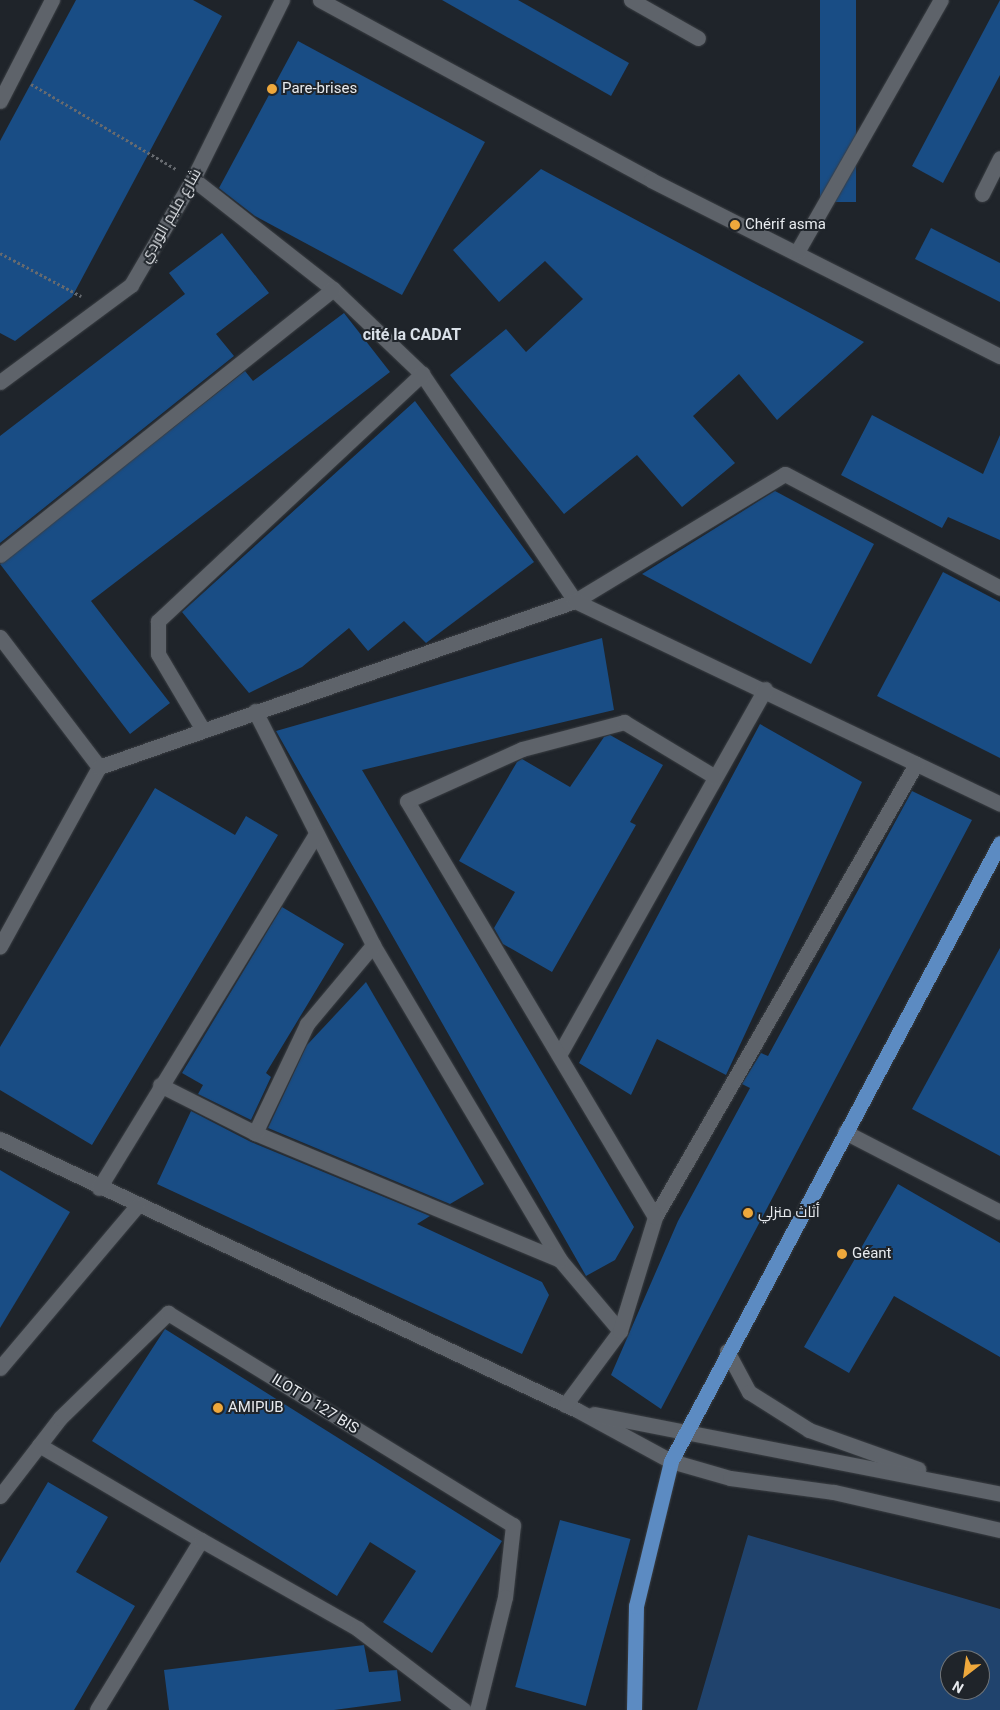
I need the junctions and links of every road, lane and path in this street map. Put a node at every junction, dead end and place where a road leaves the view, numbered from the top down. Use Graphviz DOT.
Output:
graph roads {
  1 [pos="52,0"];
  2 [pos="282,0"];
  3 [pos="320,0"];
  4 [pos="941,0"];
  5 [pos="633,1"];
  6 [pos="698,38"];
  7 [pos="15,74"];
  8 [pos="0,101"];
  9 [pos="1000,158"];
  10 [pos="193,179"];
  11 [pos="982,194"];
  12 [pos="797,252"];
  13 [pos="0,253"];
  14 [pos="333,289"];
  15 [pos="99,305"];
  16 [pos="1000,356"];
  17 [pos="422,374"];
  18 [pos="0,382"];
  19 [pos="0,555"];
  20 [pos="1000,588"];
  21 [pos="575,601"];
  22 [pos="0,637"];
  23 [pos="765,689"];
  24 [pos="255,711"];
  25 [pos="203,730"];
  26 [pos="916,764"];
  27 [pos="99,767"];
  28 [pos="716,777"];
  29 [pos="1000,804"];
  30 [pos="316,834"];
  31 [pos="1000,844"];
  32 [pos="373,945"];
  33 [pos="0,946"];
  34 [pos="559,1055"];
  35 [pos="160,1085"];
  36 [pos="845,1132"];
  37 [pos="255,1133"];
  38 [pos="0,1138"];
  39 [pos="99,1188"];
  40 [pos="137,1206"];
  41 [pos="1000,1212"];
  42 [pos="655,1217"];
  43 [pos="560,1260"];
  44 [pos="620,1330"];
  45 [pos="727,1352"];
  46 [pos="0,1368"];
  47 [pos="571,1408"];
  48 [pos="685,1434"];
  49 [pos="39,1445"];
  50 [pos="671,1462"];
  51 [pos="958,1483"];
  52 [pos="1000,1494"];
  53 [pos="0,1496"];
  54 [pos="1000,1530"];
  55 [pos="201,1540"];
  56 [pos="97,1710"];
  57 [pos="464,1710"];
  58 [pos="477,1710"];
  59 [pos="634,1710"];
  1 -- 7 [label="street"];
  2 -- 10 [label="street, شارع مليم الوردي"];
  3 -- 12 [label="street"];
  4 -- 12 [label="street"];
  5 -- 6 [label="street"];
  7 -- 8 [label="street"];
  7 -- 10 [label="path"];
  9 -- 11 [label="street"];
  10 -- 14 [label="street"];
  10 -- 15 [label="street, شارع مليم الوردي"];
  12 -- 16 [label="street"];
  13 -- 15 [label="path"];
  14 -- 17 [label="street"];
  14 -- 19 [label="street"];
  15 -- 18 [label="street, شارع مليم الوردي"];
  17 -- 21 [label="street"];
  17 -- 25 [label="street"];
  20 -- 21 [label="street"];
  21 -- 23 [label="street"];
  21 -- 24 [label="street"];
  22 -- 27 [label="street"];
  23 -- 26 [label="street"];
  23 -- 28 [label="street"];
  24 -- 25 [label="street"];
  24 -- 30 [label="street"];
  25 -- 27 [label="street"];
  26 -- 29 [label="street"];
  26 -- 42 [label="street"];
  27 -- 33 [label="street"];
  28 -- 34 [label="street"];
  28 -- 34 [label="street"];
  30 -- 32 [label="street"];
  30 -- 35 [label="street"];
  31 -- 36 [label="main road"];
  32 -- 37 [label="street"];
  32 -- 43 [label="street"];
  34 -- 42 [label="street"];
  35 -- 37 [label="street"];
  35 -- 39 [label="street"];
  36 -- 41 [label="street"];
  36 -- 45 [label="main road"];
  37 -- 43 [label="street"];
  38 -- 39 [label="street"];
  39 -- 40 [label="street"];
  40 -- 46 [label="street"];
  40 -- 47 [label="street"];
  42 -- 44 [label="street"];
  43 -- 44 [label="street"];
  44 -- 47 [label="street"];
  45 -- 48 [label="main road"];
  45 -- 51 [label="street"];
  47 -- 48 [label="street"];
  47 -- 50 [label="street"];
  48 -- 50 [label="main road"];
  48 -- 51 [label="street"];
  49 -- 53 [label="street, ILOT D 127 BIS"];
  49 -- 55 [label="street"];
  49 -- 58 [label="street, ILOT D 127 BIS"];
  50 -- 54 [label="street"];
  50 -- 59 [label="main road"];
  51 -- 52 [label="street"];
  55 -- 56 [label="street"];
  55 -- 57 [label="street"];
}
